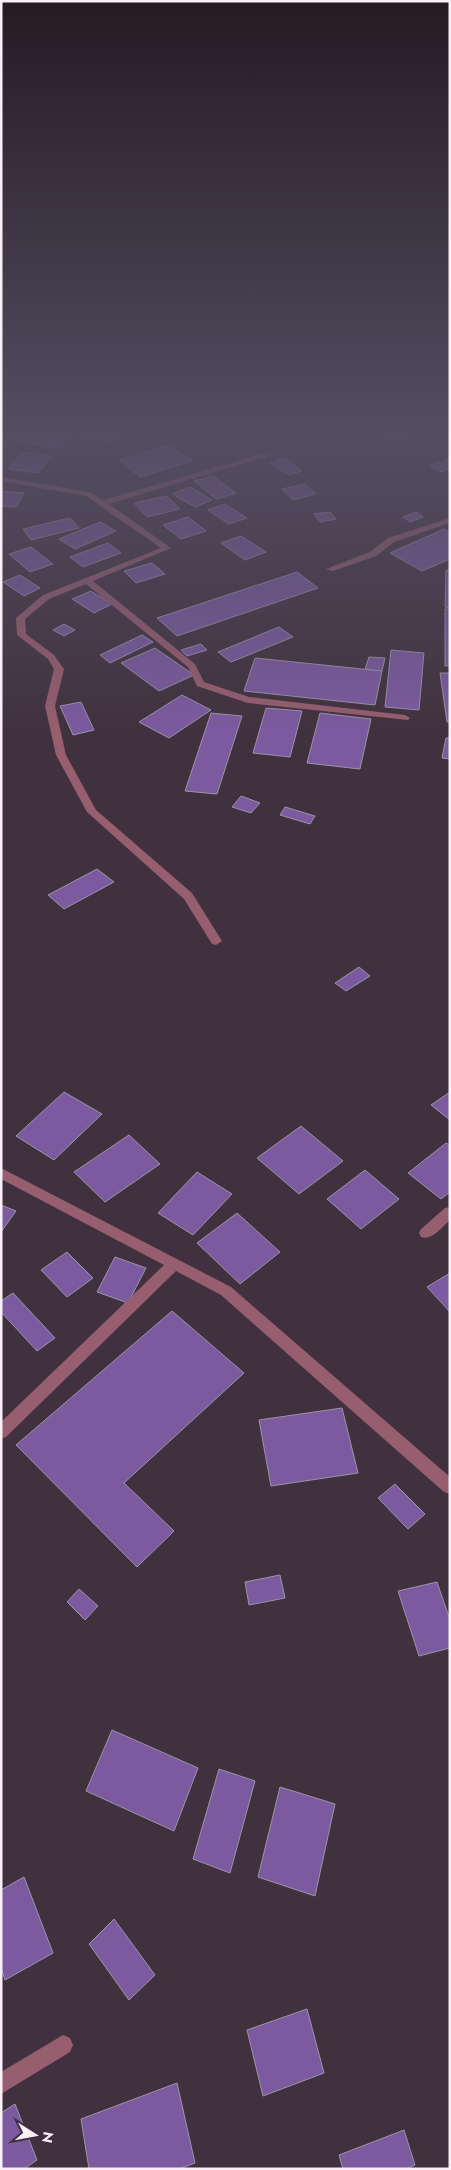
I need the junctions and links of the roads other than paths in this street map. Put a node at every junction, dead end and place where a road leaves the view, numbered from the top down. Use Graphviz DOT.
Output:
graph roads {
  1 [pos="143,531"];
  2 [pos="416,531"];
  3 [pos="330,569"];
  4 [pos="87,580"];
  5 [pos="405,718"];
  6 [pos="216,941"];
  7 [pos="1,1173"];
  8 [pos="450,1212"];
  9 [pos="426,1233"];
  10 [pos="174,1264"];
  11 [pos="2,1432"];
  12 [pos="450,1487"];
  13 [pos="63,2044"];
  14 [pos="1,2084"];
  1 -- 4 [label="street"];
  2 -- 3 [label="street"];
  4 -- 5 [label="street"];
  4 -- 6 [label="street"];
  7 -- 10 [label="street"];
  8 -- 9 [label="street"];
  10 -- 11 [label="street"];
  10 -- 12 [label="street"];
  13 -- 14 [label="street"];
}
